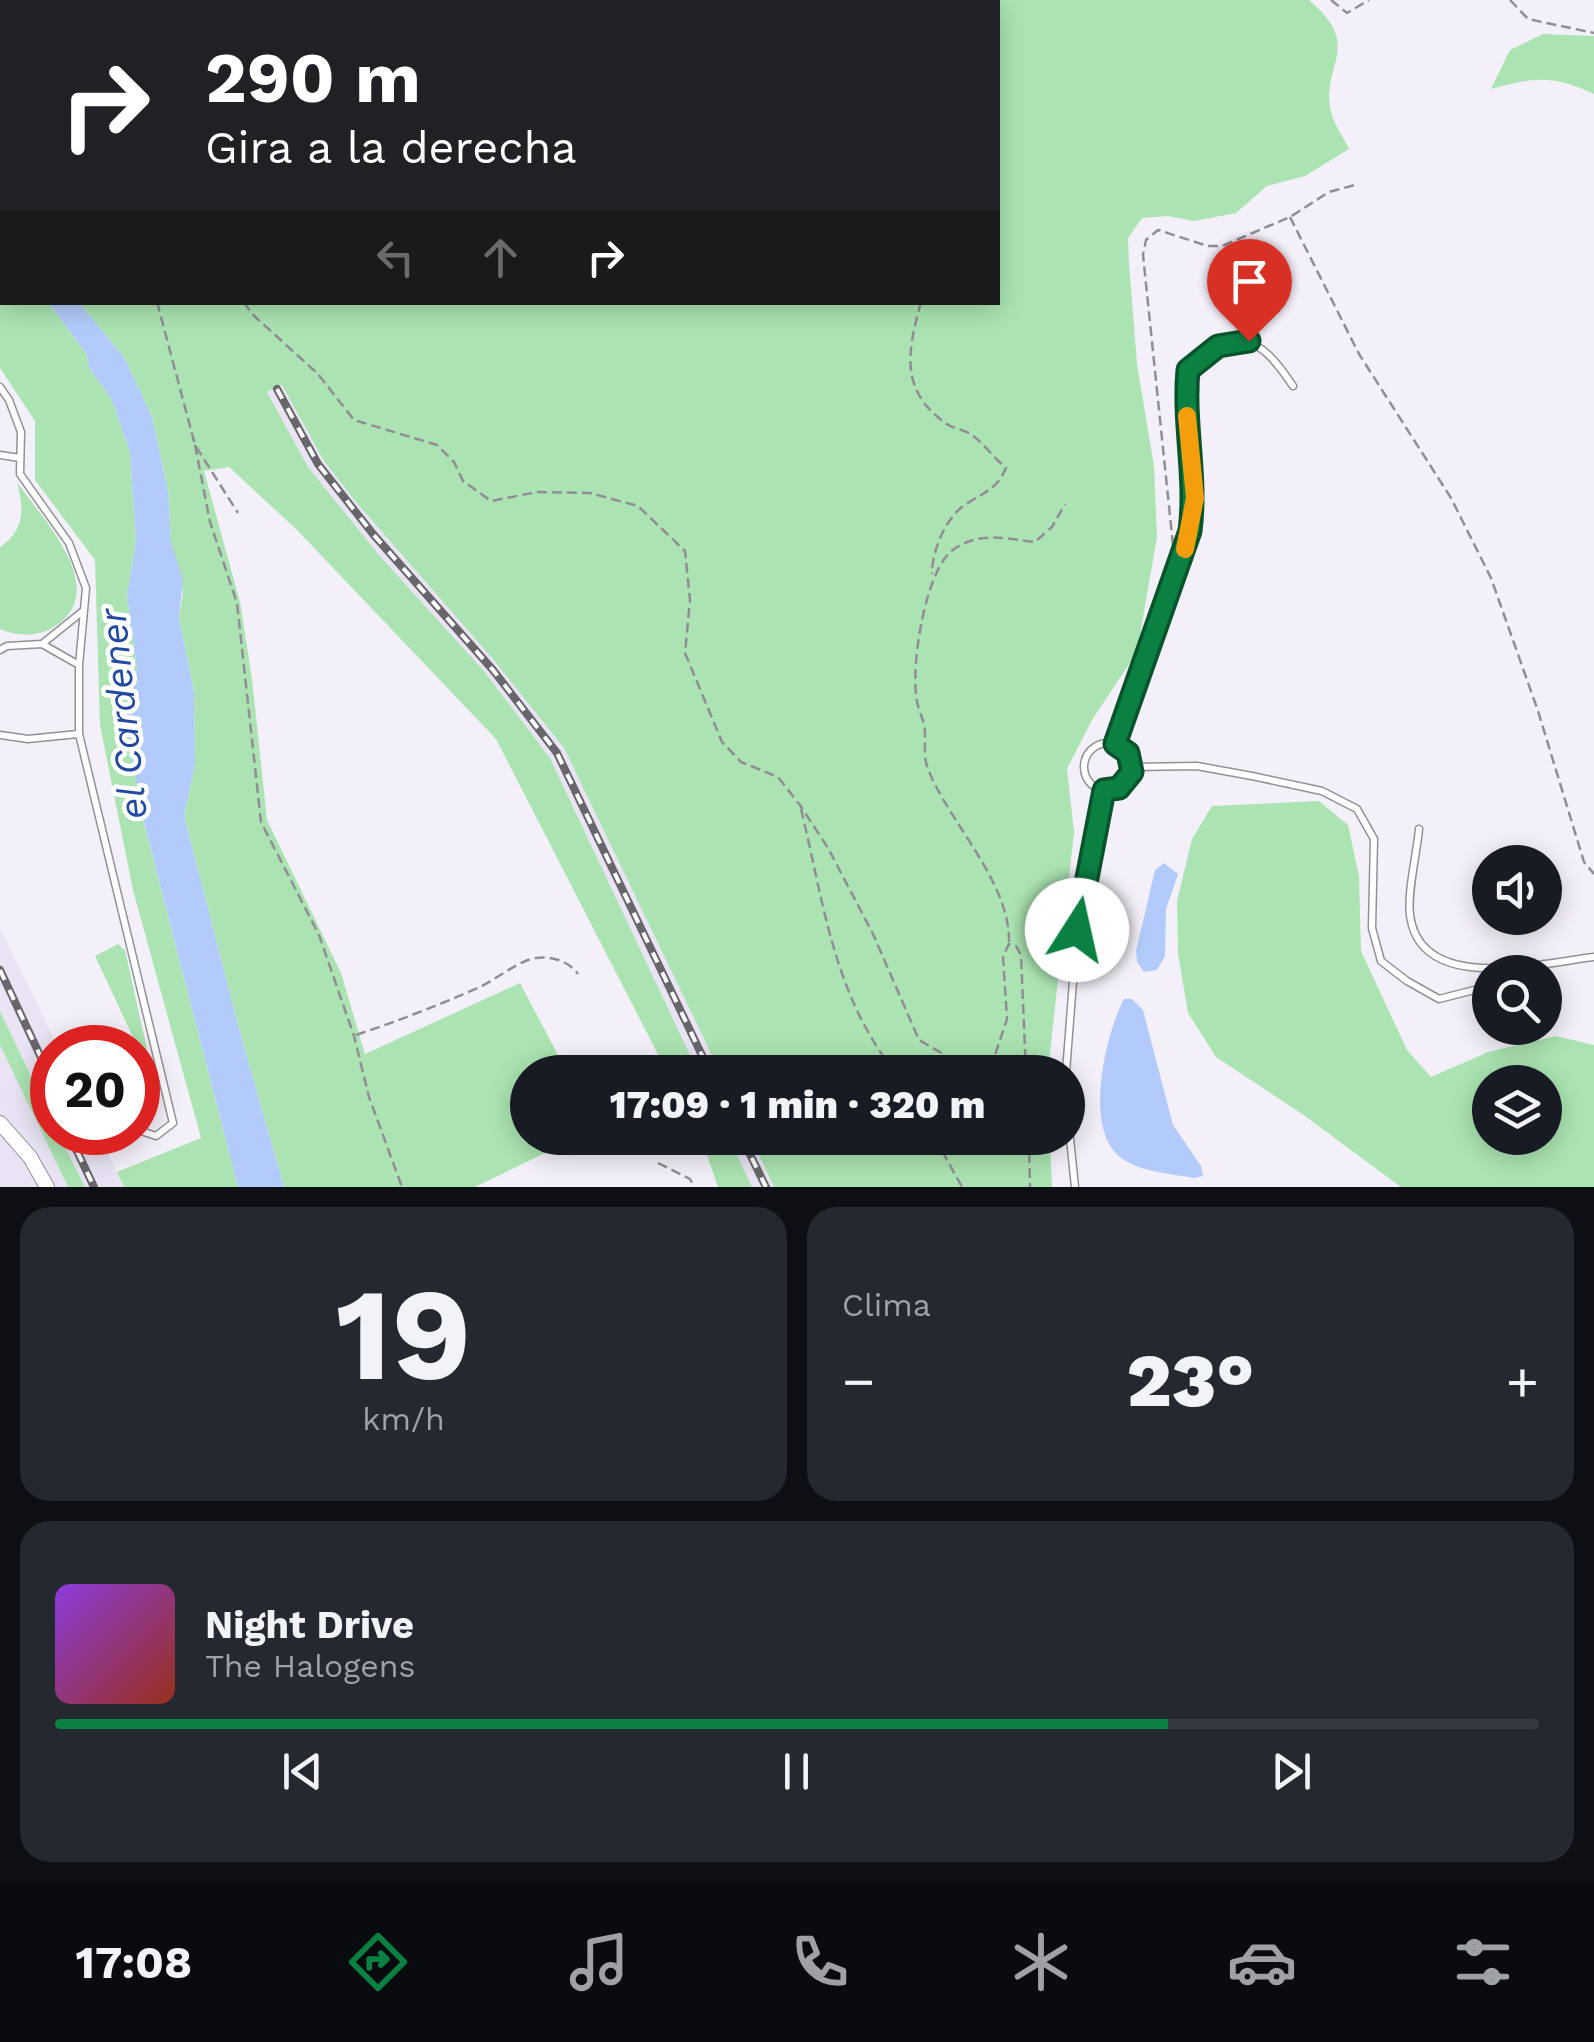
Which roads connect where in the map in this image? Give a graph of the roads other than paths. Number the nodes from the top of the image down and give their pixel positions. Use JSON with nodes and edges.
{"nodes":[{"id":1,"x":1292,"y":386,"type":"dead end"},
{"id":2,"x":0,"y":387,"type":"edge"},
{"id":3,"x":0,"y":455,"type":"edge"},
{"id":4,"x":20,"y":458,"type":"junction"},
{"id":5,"x":84,"y":610,"type":"junction"},
{"id":6,"x":42,"y":644,"type":"junction"},
{"id":7,"x":0,"y":650,"type":"edge"},
{"id":8,"x":79,"y":664,"type":"junction"},
{"id":9,"x":79,"y":734,"type":"junction"},
{"id":10,"x":0,"y":735,"type":"edge"},
{"id":11,"x":1115,"y":744,"type":"junction"},
{"id":12,"x":1132,"y":768,"type":"junction"},
{"id":13,"x":1104,"y":790,"type":"junction"},
{"id":14,"x":1419,"y":829,"type":"dead end"},
{"id":15,"x":1594,"y":956,"type":"edge"},
{"id":16,"x":1562,"y":961,"type":"edge"},
{"id":17,"x":1472,"y":968,"type":"edge"},
{"id":18,"x":1472,"y":991,"type":"edge"},
{"id":19,"x":149,"y":1025,"type":"edge"},
{"id":20,"x":1067,"y":1055,"type":"edge"},
{"id":21,"x":160,"y":1069,"type":"edge"},
{"id":22,"x":0,"y":1123,"type":"edge"},
{"id":23,"x":160,"y":1133,"type":"edge"},
{"id":24,"x":0,"y":1142,"type":"edge"},
{"id":25,"x":24,"y":1149,"type":"junction"},
{"id":26,"x":1072,"y":1155,"type":"edge"},
{"id":27,"x":47,"y":1187,"type":"edge"},
{"id":28,"x":1075,"y":1187,"type":"edge"}],
"edges":[{"from":1,"to":11,"type":"lane"},
{"from":2,"to":4,"type":"lane"},
{"from":3,"to":4,"type":"lane"},
{"from":4,"to":5,"type":"lane"},
{"from":5,"to":6,"type":"lane"},
{"from":5,"to":8,"type":"lane"},
{"from":6,"to":7,"type":"lane"},
{"from":6,"to":8,"type":"lane"},
{"from":8,"to":9,"type":"lane"},
{"from":9,"to":10,"type":"lane"},
{"from":9,"to":19,"type":"lane"},
{"from":11,"to":12,"type":"lane"},
{"from":11,"to":13,"type":"lane"},
{"from":12,"to":13,"type":"lane"},
{"from":12,"to":18,"type":"lane"},
{"from":13,"to":20,"type":"lane"},
{"from":14,"to":17,"type":"lane"},
{"from":15,"to":16,"type":"lane"},
{"from":21,"to":23,"type":"lane"},
{"from":22,"to":25,"type":"street"},
{"from":24,"to":25,"type":"street"},
{"from":25,"to":27,"type":"street"},
{"from":26,"to":28,"type":"lane"}]}
